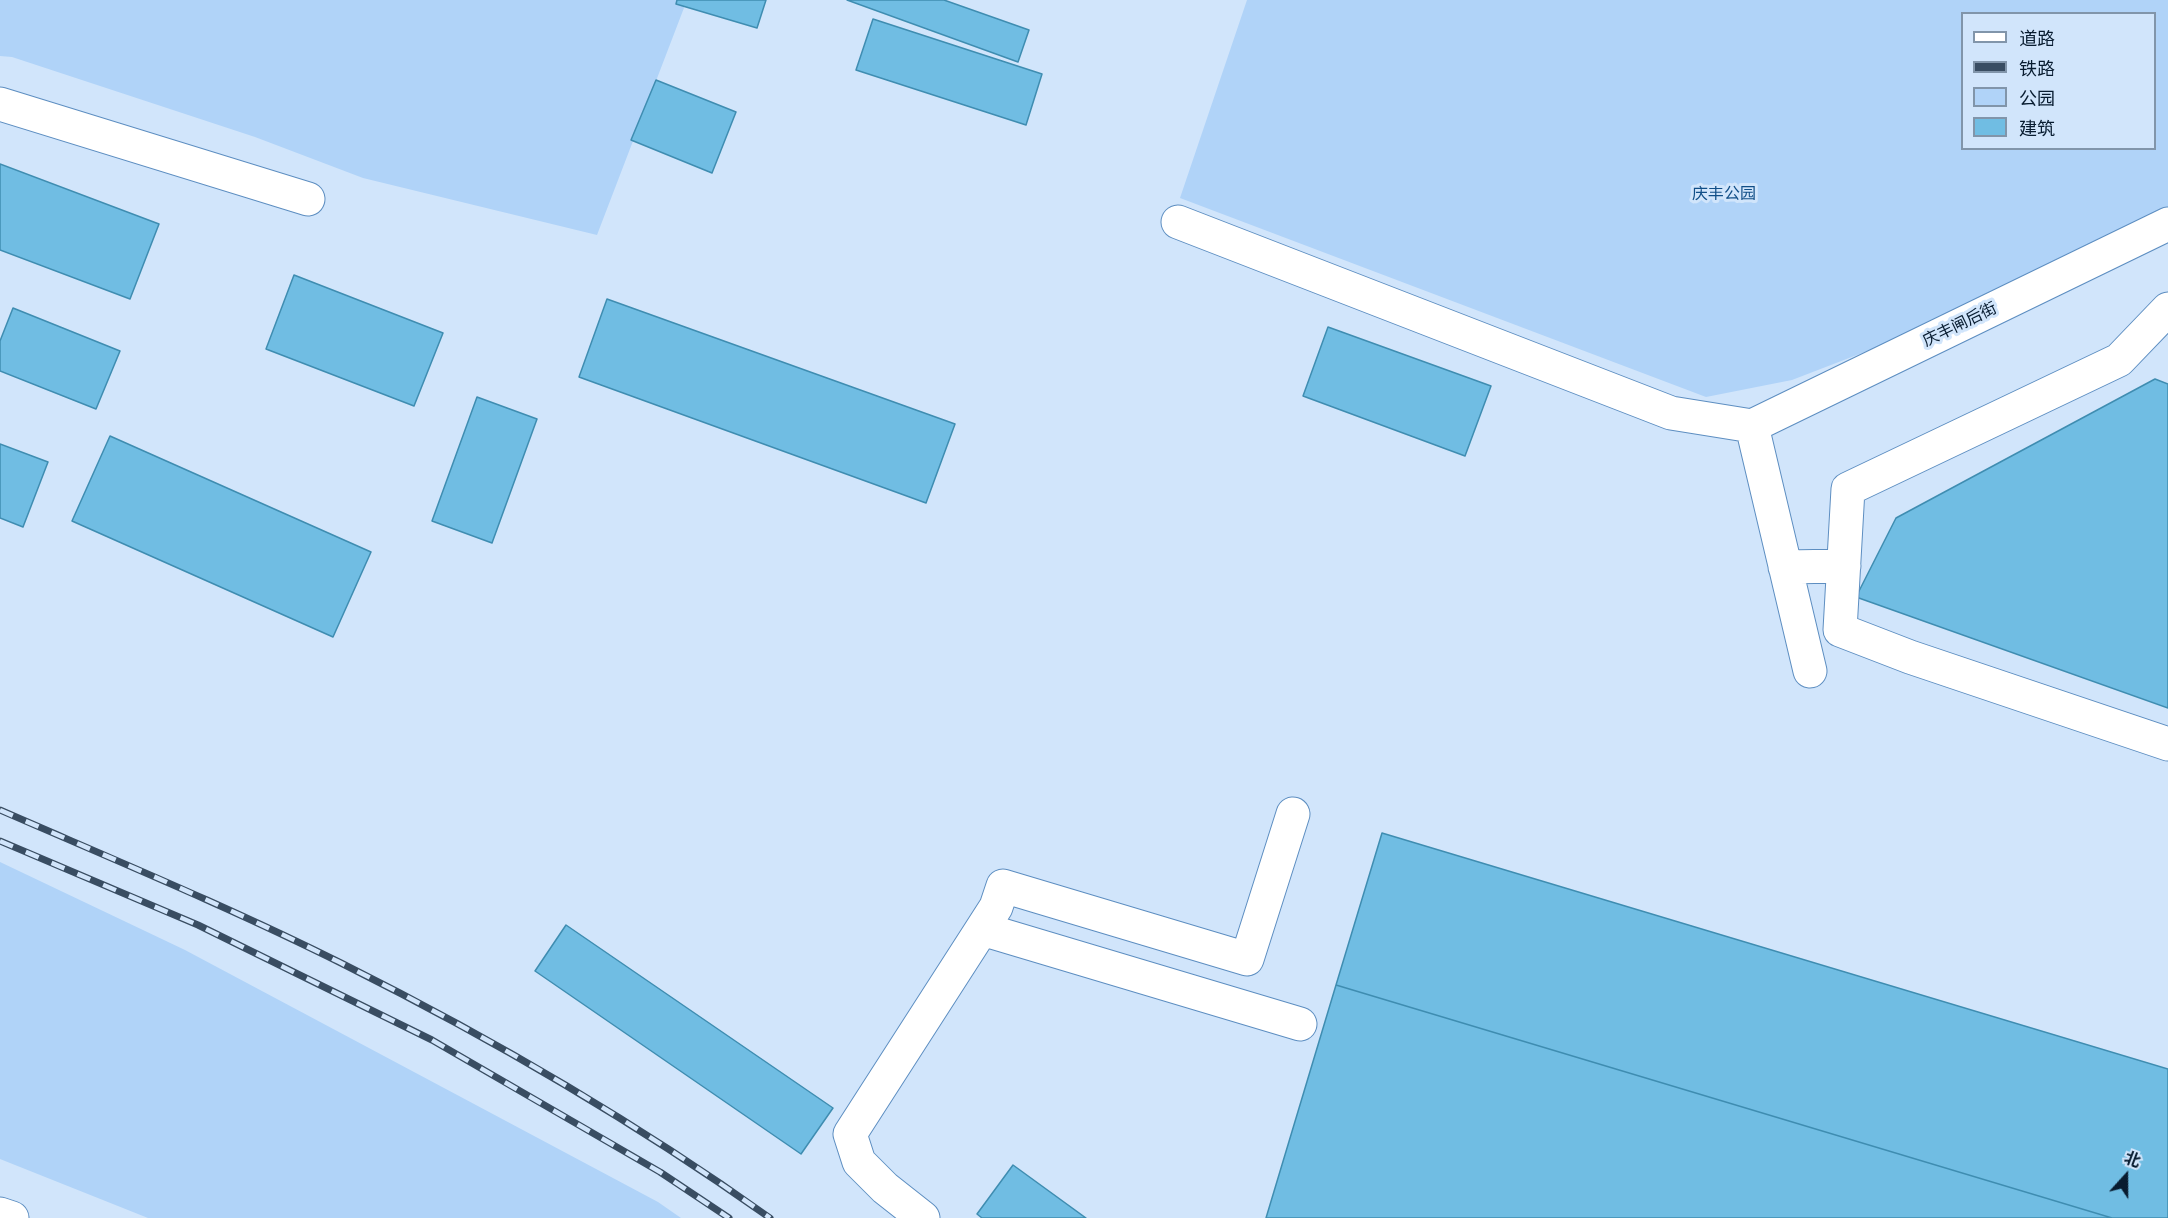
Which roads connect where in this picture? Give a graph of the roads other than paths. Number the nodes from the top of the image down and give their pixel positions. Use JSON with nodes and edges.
{"nodes":[{"id":1,"x":0,"y":104,"type":"edge"},
{"id":2,"x":308,"y":199,"type":"dead end"},
{"id":3,"x":1178,"y":222,"type":"dead end"},
{"id":4,"x":2168,"y":224,"type":"edge"},
{"id":5,"x":2168,"y":309,"type":"edge"},
{"id":6,"x":1752,"y":426,"type":"junction"},
{"id":7,"x":1785,"y":567,"type":"junction"},
{"id":8,"x":1844,"y":567,"type":"junction"},
{"id":9,"x":1810,"y":671,"type":"dead end"},
{"id":10,"x":2168,"y":744,"type":"edge"},
{"id":11,"x":1293,"y":814,"type":"dead end"},
{"id":12,"x":982,"y":929,"type":"junction"},
{"id":13,"x":1300,"y":1024,"type":"dead end"},
{"id":14,"x":0,"y":1214,"type":"edge"},
{"id":15,"x":12,"y":1218,"type":"edge"},
{"id":16,"x":923,"y":1218,"type":"edge"}],
"edges":[{"from":1,"to":2,"type":"street"},
{"from":3,"to":6,"type":"street"},
{"from":4,"to":6,"type":"street","name":"庆丰闸后街"},
{"from":5,"to":8,"type":"street"},
{"from":6,"to":7,"type":"street"},
{"from":7,"to":8,"type":"street"},
{"from":7,"to":9,"type":"street"},
{"from":8,"to":10,"type":"street"},
{"from":11,"to":12,"type":"street"},
{"from":12,"to":13,"type":"street"},
{"from":12,"to":16,"type":"street"},
{"from":14,"to":15,"type":"street"}]}
